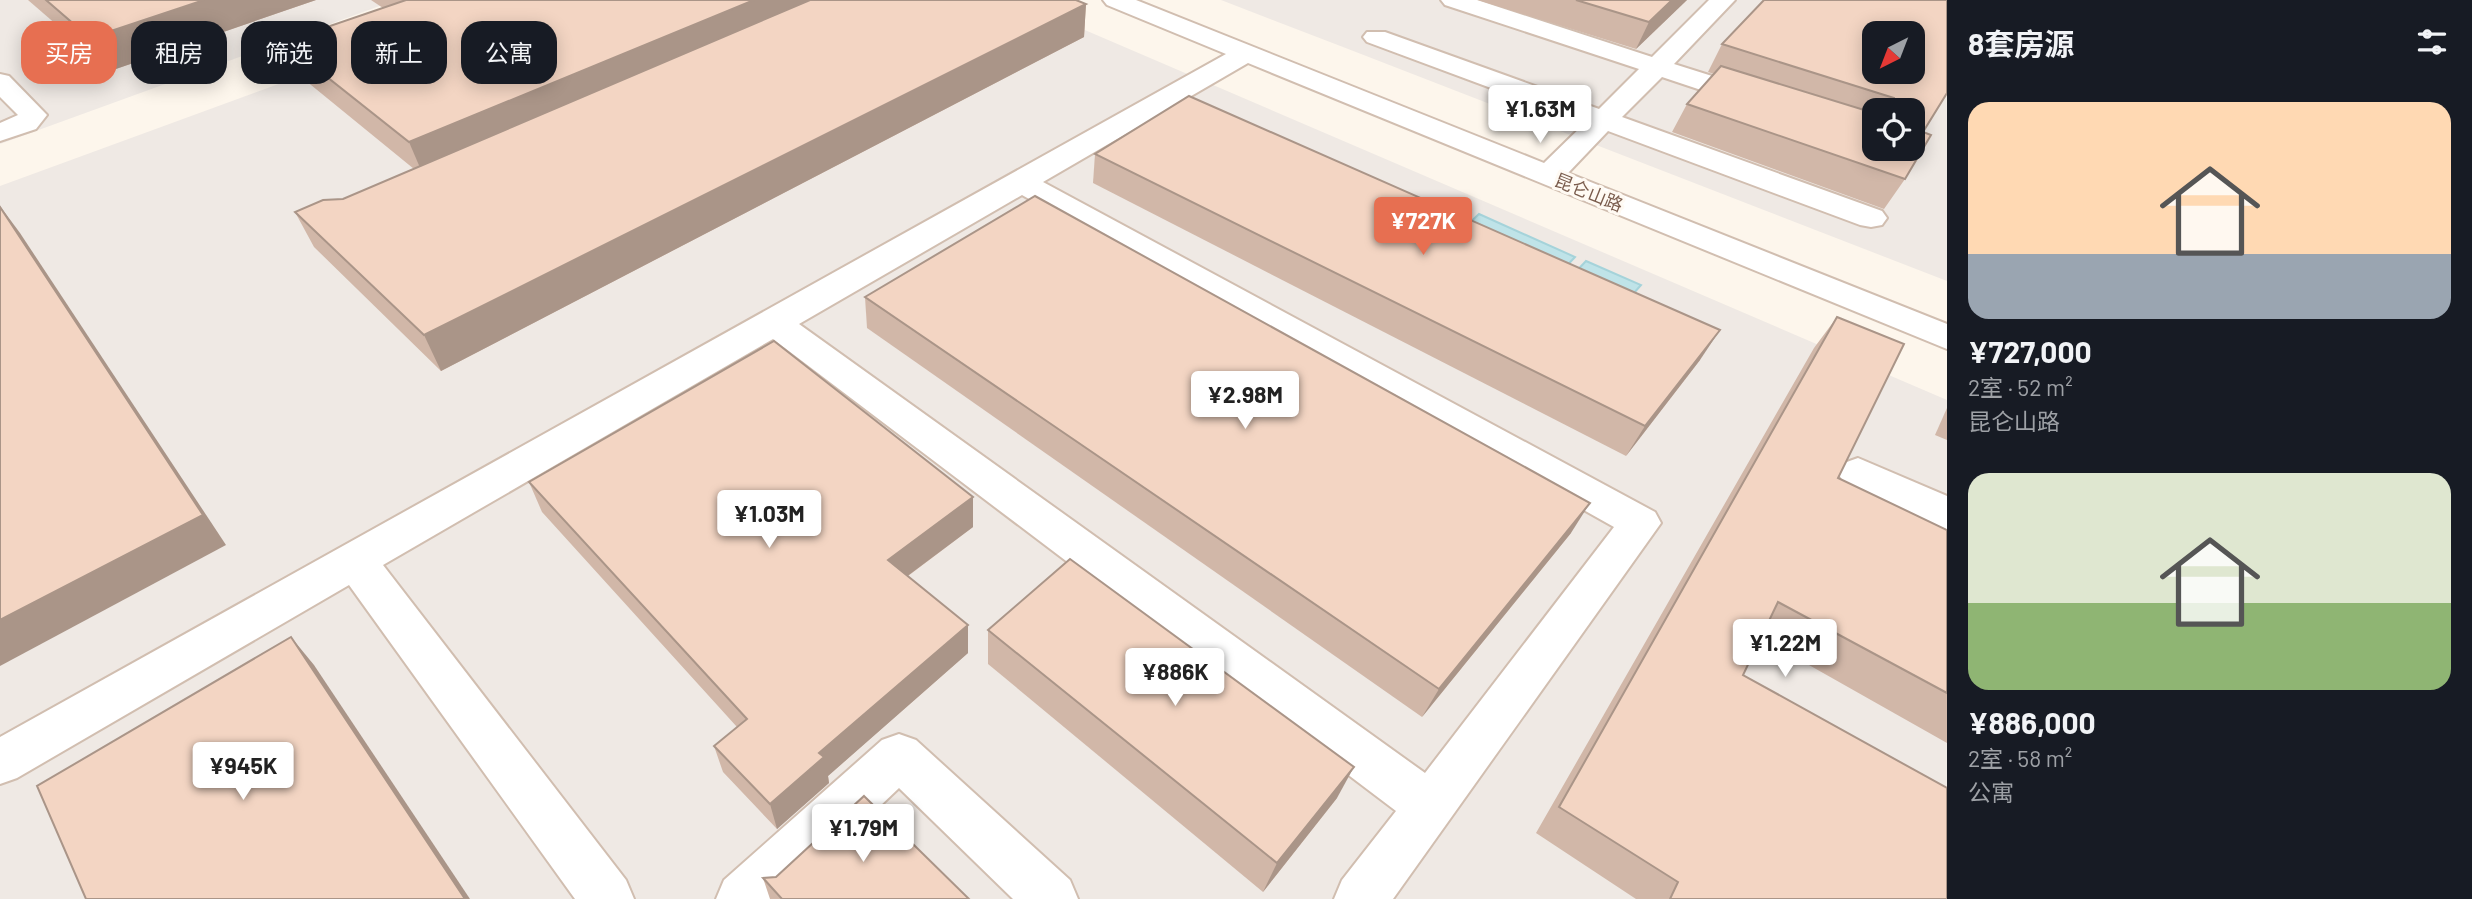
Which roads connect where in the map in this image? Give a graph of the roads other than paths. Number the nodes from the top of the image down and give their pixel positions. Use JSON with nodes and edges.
{"nodes":[{"id":1,"x":1115,"y":0,"type":"edge"},
{"id":2,"x":1453,"y":0,"type":"edge"},
{"id":3,"x":1723,"y":0,"type":"edge"},
{"id":4,"x":1376,"y":37,"type":"dead end"},
{"id":5,"x":1247,"y":53,"type":"junction"},
{"id":6,"x":1657,"y":66,"type":"junction"},
{"id":7,"x":0,"y":82,"type":"edge"},
{"id":8,"x":1785,"y":108,"type":"edge"},
{"id":9,"x":1602,"y":122,"type":"junction"},
{"id":10,"x":0,"y":134,"type":"edge"},
{"id":11,"x":1548,"y":176,"type":"junction"},
{"id":12,"x":1021,"y":182,"type":"junction"},
{"id":13,"x":1871,"y":218,"type":"dead end"},
{"id":14,"x":774,"y":322,"type":"junction"},
{"id":15,"x":1947,"y":337,"type":"edge"},
{"id":16,"x":1858,"y":473,"type":"edge"},
{"id":17,"x":1947,"y":514,"type":"edge"},
{"id":18,"x":355,"y":560,"type":"junction"},
{"id":19,"x":0,"y":762,"type":"edge"},
{"id":20,"x":1430,"y":806,"type":"junction"},
{"id":21,"x":607,"y":899,"type":"edge"},
{"id":22,"x":743,"y":899,"type":"edge"},
{"id":23,"x":1051,"y":899,"type":"edge"},
{"id":24,"x":1361,"y":899,"type":"edge"}],
"edges":[{"from":1,"to":5,"type":"street","name":"昆仑山路"},
{"from":2,"to":6,"type":"street"},
{"from":3,"to":6,"type":"street"},
{"from":4,"to":9,"type":"street"},
{"from":5,"to":11,"type":"street","name":"昆仑山路"},
{"from":5,"to":12,"type":"street"},
{"from":6,"to":8,"type":"street"},
{"from":6,"to":9,"type":"street"},
{"from":7,"to":10,"type":"street"},
{"from":9,"to":11,"type":"street"},
{"from":9,"to":13,"type":"street"},
{"from":11,"to":15,"type":"street","name":"昆仑山路"},
{"from":12,"to":14,"type":"street"},
{"from":12,"to":20,"type":"street"},
{"from":14,"to":18,"type":"street"},
{"from":14,"to":20,"type":"street"},
{"from":16,"to":17,"type":"street"},
{"from":18,"to":19,"type":"street"},
{"from":18,"to":21,"type":"street"},
{"from":20,"to":24,"type":"street"},
{"from":22,"to":23,"type":"street"}]}
